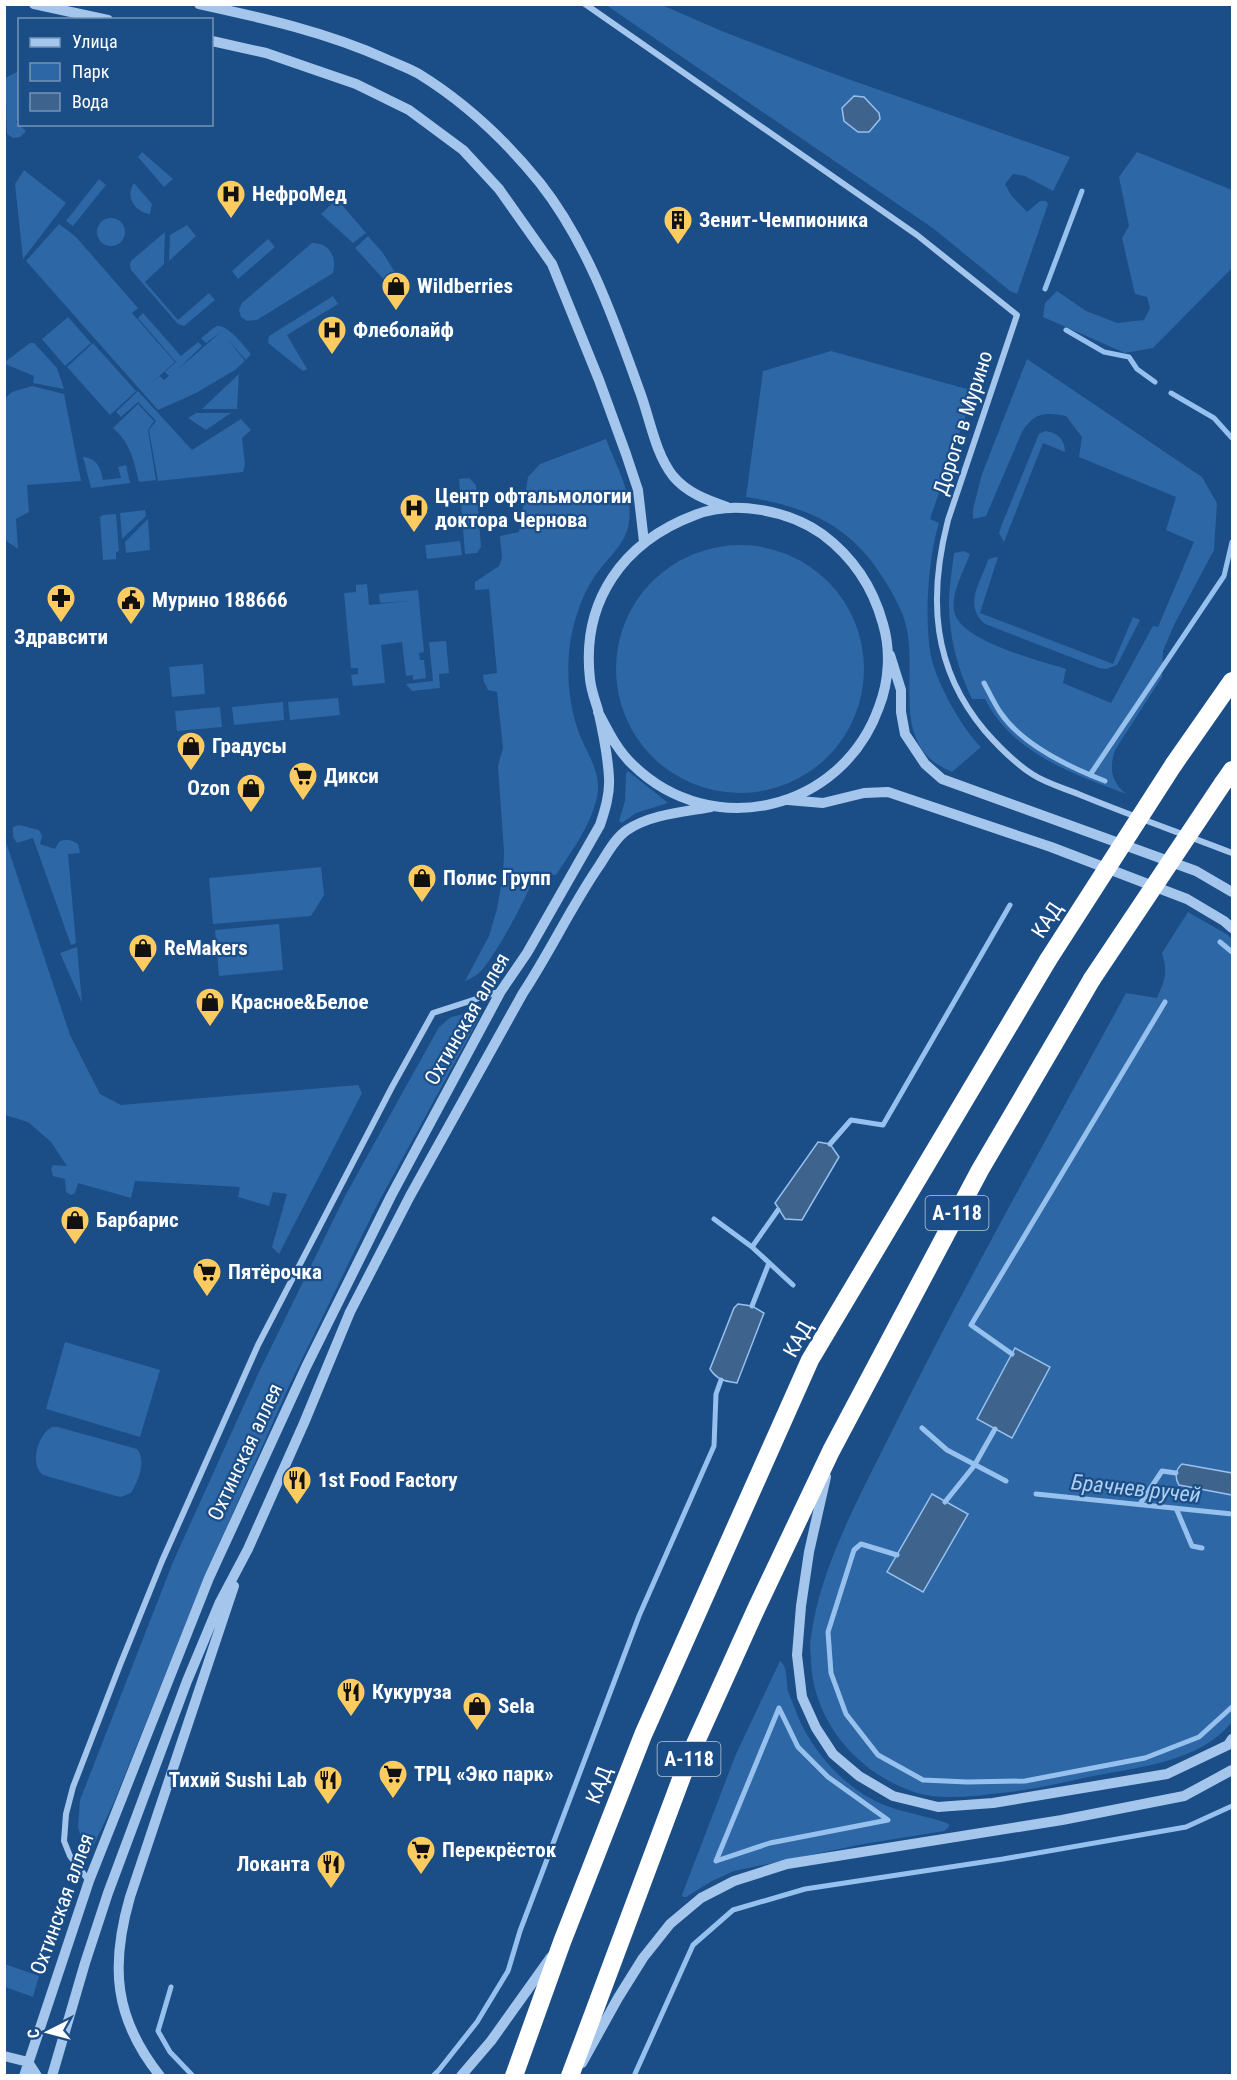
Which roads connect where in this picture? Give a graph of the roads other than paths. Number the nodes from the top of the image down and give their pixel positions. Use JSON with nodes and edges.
{"nodes":[{"id":1,"x":34,"y":4,"type":"edge"},
{"id":2,"x":199,"y":4,"type":"edge"},
{"id":3,"x":585,"y":4,"type":"edge"},
{"id":4,"x":99,"y":18,"type":"edge"},
{"id":5,"x":213,"y":41,"type":"edge"},
{"id":6,"x":730,"y":508,"type":"junction"},
{"id":7,"x":644,"y":542,"type":"junction"},
{"id":8,"x":888,"y":649,"type":"junction"},
{"id":9,"x":1233,"y":681,"type":"edge"},
{"id":10,"x":598,"y":712,"type":"junction"},
{"id":11,"x":1228,"y":777,"type":"edge"},
{"id":12,"x":787,"y":800,"type":"junction"},
{"id":13,"x":715,"y":807,"type":"junction"},
{"id":14,"x":1233,"y":853,"type":"edge"},
{"id":15,"x":1233,"y":892,"type":"edge"},
{"id":16,"x":1233,"y":928,"type":"edge"},
{"id":17,"x":501,"y":991,"type":"junction"},
{"id":18,"x":831,"y":1451,"type":"junction"},
{"id":19,"x":248,"y":1549,"type":"junction"},
{"id":20,"x":1233,"y":1739,"type":"edge"},
{"id":21,"x":1233,"y":1770,"type":"edge"},
{"id":22,"x":89,"y":1881,"type":"junction"},
{"id":23,"x":562,"y":1942,"type":"junction"},
{"id":24,"x":4,"y":2056,"type":"edge"},
{"id":25,"x":28,"y":2062,"type":"junction"},
{"id":26,"x":24,"y":2076,"type":"edge"},
{"id":27,"x":37,"y":2076,"type":"edge"},
{"id":28,"x":52,"y":2076,"type":"edge"},
{"id":29,"x":160,"y":2076,"type":"edge"},
{"id":30,"x":462,"y":2076,"type":"edge"},
{"id":31,"x":514,"y":2076,"type":"edge"},
{"id":32,"x":570,"y":2076,"type":"edge"},
{"id":33,"x":575,"y":2076,"type":"edge"}],
"edges":[{"from":1,"to":4,"type":"street"},
{"from":2,"to":6,"type":"street"},
{"from":3,"to":14,"type":"street","name":"Дорога в Мурино"},
{"from":5,"to":7,"type":"street"},
{"from":6,"to":7,"type":"street"},
{"from":6,"to":8,"type":"street"},
{"from":7,"to":10,"type":"street"},
{"from":8,"to":12,"type":"street"},
{"from":8,"to":15,"type":"street"},
{"from":9,"to":23,"type":"highway","name":"КАД","number":"А-118","bridge":true},
{"from":10,"to":13,"type":"street"},
{"from":10,"to":17,"type":"street","name":"Охтинская аллея"},
{"from":11,"to":18,"type":"highway","number":"А-118","bridge":true},
{"from":12,"to":13,"type":"street"},
{"from":12,"to":16,"type":"street"},
{"from":13,"to":19,"type":"street","name":"Охтинская аллея"},
{"from":17,"to":22,"type":"street","name":"Охтинская аллея"},
{"from":17,"to":22,"type":"street"},
{"from":18,"to":20,"type":"street"},
{"from":18,"to":32,"type":"highway","number":"А-118"},
{"from":19,"to":28,"type":"street","name":"Охтинская аллея"},
{"from":19,"to":29,"type":"street"},
{"from":21,"to":33,"type":"street"},
{"from":22,"to":25,"type":"street","name":"Охтинская аллея"},
{"from":23,"to":30,"type":"street"},
{"from":23,"to":31,"type":"highway","name":"КАД","number":"А-118"},
{"from":24,"to":25,"type":"street"},
{"from":25,"to":26,"type":"street","name":"Охтинская аллея"},
{"from":25,"to":27,"type":"street"}]}
